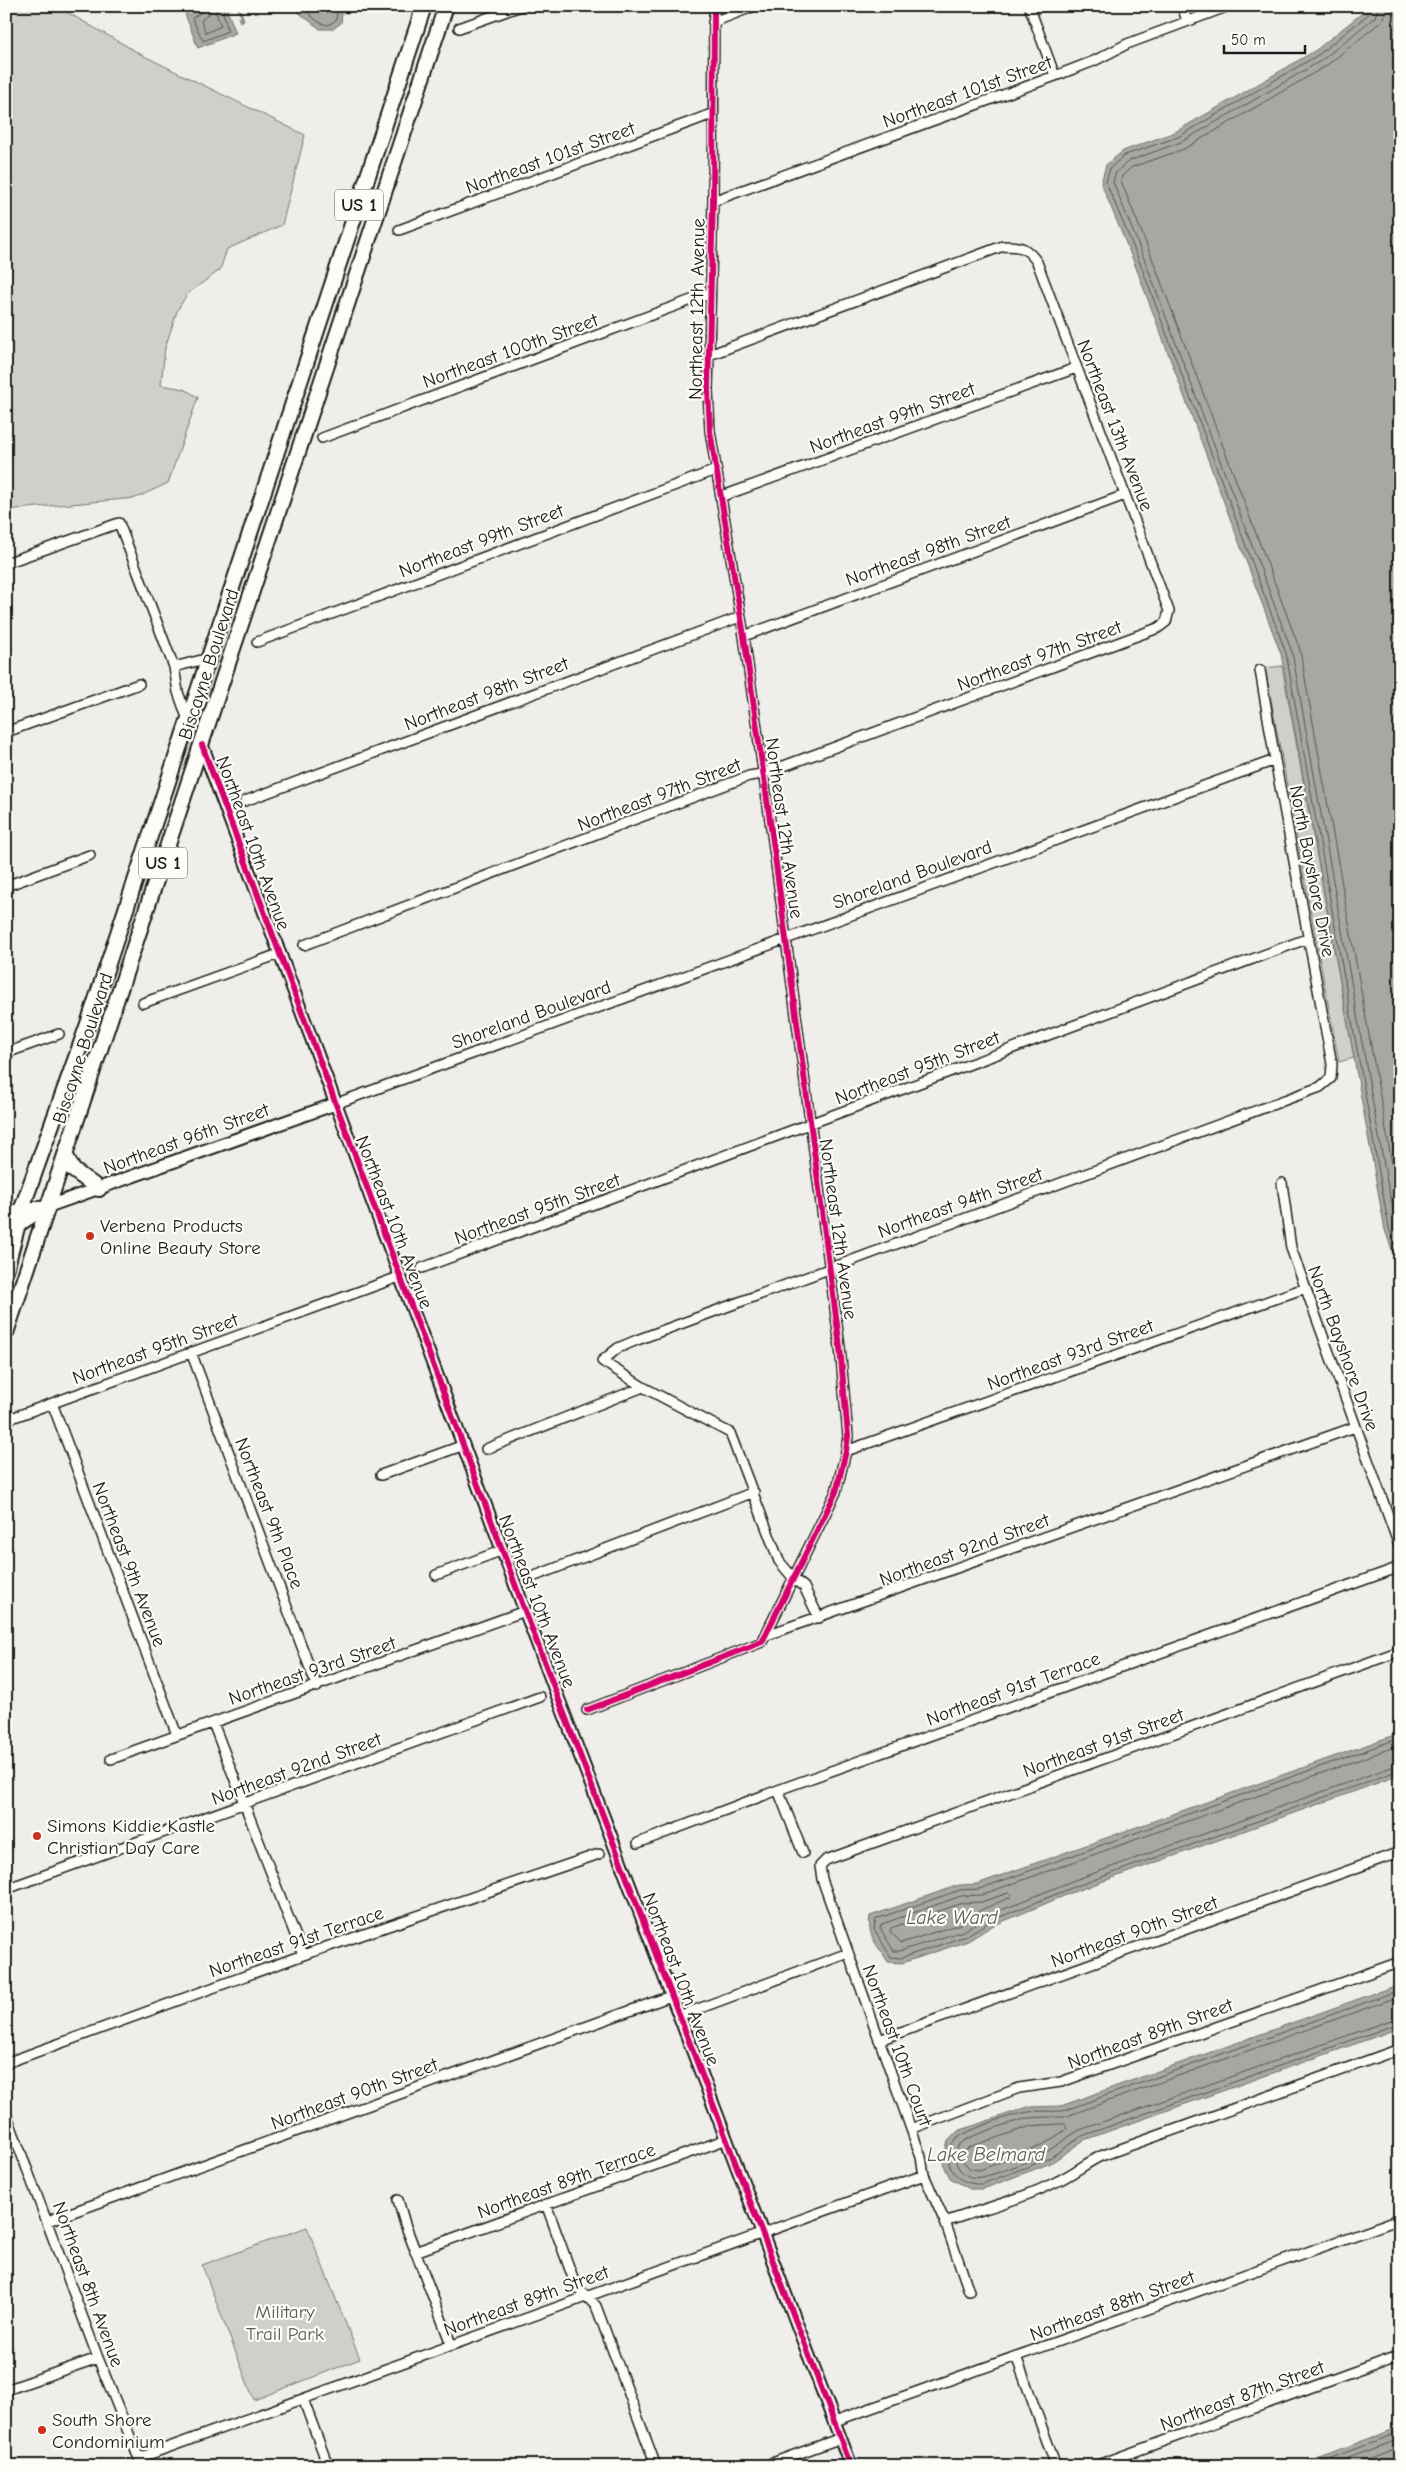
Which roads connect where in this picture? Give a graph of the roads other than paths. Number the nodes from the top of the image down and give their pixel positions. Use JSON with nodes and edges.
{"nodes":[{"id":1,"x":424,"y":6,"type":"edge"},
{"id":2,"x":446,"y":6,"type":"edge"},
{"id":3,"x":521,"y":6,"type":"edge"},
{"id":4,"x":714,"y":6,"type":"edge"},
{"id":5,"x":754,"y":6,"type":"edge"},
{"id":6,"x":1029,"y":6,"type":"edge"},
{"id":7,"x":1182,"y":6,"type":"edge"},
{"id":8,"x":1229,"y":6,"type":"edge"},
{"id":9,"x":1187,"y":21,"type":"junction"},
{"id":10,"x":714,"y":22,"type":"junction"},
{"id":11,"x":459,"y":28,"type":"dead end"},
{"id":12,"x":1055,"y":76,"type":"junction"},
{"id":13,"x":712,"y":114,"type":"junction"},
{"id":14,"x":380,"y":141,"type":"junction"},
{"id":15,"x":393,"y":166,"type":"junction"},
{"id":16,"x":713,"y":201,"type":"junction"},
{"id":17,"x":399,"y":230,"type":"dead end"},
{"id":18,"x":710,"y":293,"type":"junction"},
{"id":19,"x":709,"y":355,"type":"junction"},
{"id":20,"x":1076,"y":368,"type":"junction"},
{"id":21,"x":293,"y":404,"type":"junction"},
{"id":22,"x":313,"y":410,"type":"junction"},
{"id":23,"x":322,"y":438,"type":"dead end"},
{"id":24,"x":716,"y":470,"type":"junction"},
{"id":25,"x":1125,"y":495,"type":"junction"},
{"id":26,"x":720,"y":497,"type":"junction"},
{"id":27,"x":6,"y":563,"type":"edge"},
{"id":28,"x":740,"y":616,"type":"junction"},
{"id":29,"x":1166,"y":622,"type":"joint"},
{"id":30,"x":744,"y":636,"type":"junction"},
{"id":31,"x":257,"y":642,"type":"dead end"},
{"id":32,"x":209,"y":658,"type":"junction"},
{"id":33,"x":174,"y":667,"type":"junction"},
{"id":34,"x":1260,"y":670,"type":"dead end"},
{"id":35,"x":139,"y":684,"type":"dead end"},
{"id":36,"x":188,"y":720,"type":"junction"},
{"id":37,"x":6,"y":732,"type":"edge"},
{"id":38,"x":202,"y":745,"type":"junction"},
{"id":39,"x":1275,"y":760,"type":"junction"},
{"id":40,"x":762,"y":774,"type":"junction"},
{"id":41,"x":244,"y":801,"type":"dead end"},
{"id":42,"x":90,"y":855,"type":"dead end"},
{"id":43,"x":6,"y":886,"type":"edge"},
{"id":44,"x":784,"y":938,"type":"junction"},
{"id":45,"x":1309,"y":938,"type":"junction"},
{"id":46,"x":304,"y":945,"type":"dead end"},
{"id":47,"x":279,"y":954,"type":"junction"},
{"id":48,"x":143,"y":1003,"type":"dead end"},
{"id":49,"x":59,"y":1034,"type":"dead end"},
{"id":50,"x":6,"y":1053,"type":"edge"},
{"id":51,"x":1331,"y":1078,"type":"joint"},
{"id":52,"x":334,"y":1104,"type":"junction"},
{"id":53,"x":809,"y":1125,"type":"junction"},
{"id":54,"x":66,"y":1156,"type":"junction"},
{"id":55,"x":1282,"y":1183,"type":"dead end"},
{"id":56,"x":99,"y":1189,"type":"junction"},
{"id":57,"x":49,"y":1206,"type":"junction"},
{"id":58,"x":22,"y":1208,"type":"junction"},
{"id":59,"x":6,"y":1214,"type":"edge"},
{"id":60,"x":12,"y":1229,"type":"edge"},
{"id":61,"x":422,"y":1268,"type":"dead end"},
{"id":62,"x":830,"y":1268,"type":"junction"},
{"id":63,"x":6,"y":1269,"type":"edge"},
{"id":64,"x":400,"y":1277,"type":"junction"},
{"id":65,"x":1305,"y":1288,"type":"junction"},
{"id":66,"x":6,"y":1332,"type":"edge"},
{"id":67,"x":191,"y":1352,"type":"junction"},
{"id":68,"x":643,"y":1387,"type":"junction"},
{"id":69,"x":52,"y":1404,"type":"junction"},
{"id":70,"x":6,"y":1420,"type":"edge"},
{"id":71,"x":1355,"y":1427,"type":"junction"},
{"id":72,"x":464,"y":1445,"type":"junction"},
{"id":73,"x":486,"y":1449,"type":"dead end"},
{"id":74,"x":846,"y":1451,"type":"junction"},
{"id":75,"x":381,"y":1475,"type":"dead end"},
{"id":76,"x":754,"y":1492,"type":"junction"},
{"id":77,"x":1400,"y":1548,"type":"edge"},
{"id":78,"x":503,"y":1550,"type":"junction"},
{"id":79,"x":1400,"y":1567,"type":"edge"},
{"id":80,"x":436,"y":1575,"type":"dead end"},
{"id":81,"x":535,"y":1576,"type":"dead end"},
{"id":82,"x":794,"y":1579,"type":"junction"},
{"id":83,"x":525,"y":1611,"type":"junction"},
{"id":84,"x":818,"y":1618,"type":"junction"},
{"id":85,"x":767,"y":1635,"type":"junction"},
{"id":86,"x":1400,"y":1651,"type":"edge"},
{"id":87,"x":317,"y":1687,"type":"junction"},
{"id":88,"x":540,"y":1697,"type":"dead end"},
{"id":89,"x":587,"y":1710,"type":"dead end"},
{"id":90,"x":213,"y":1723,"type":"junction"},
{"id":91,"x":177,"y":1735,"type":"junction"},
{"id":92,"x":110,"y":1759,"type":"dead end"},
{"id":93,"x":778,"y":1790,"type":"junction"},
{"id":94,"x":244,"y":1804,"type":"junction"},
{"id":95,"x":638,"y":1843,"type":"dead end"},
{"id":96,"x":1400,"y":1852,"type":"edge"},
{"id":97,"x":803,"y":1853,"type":"dead end"},
{"id":98,"x":599,"y":1854,"type":"dead end"},
{"id":99,"x":820,"y":1866,"type":"joint"},
{"id":100,"x":6,"y":1889,"type":"edge"},
{"id":101,"x":848,"y":1953,"type":"junction"},
{"id":102,"x":303,"y":1955,"type":"junction"},
{"id":103,"x":1400,"y":1962,"type":"edge"},
{"id":104,"x":671,"y":1996,"type":"junction"},
{"id":105,"x":679,"y":2016,"type":"junction"},
{"id":106,"x":879,"y":2040,"type":"junction"},
{"id":107,"x":1400,"y":2049,"type":"edge"},
{"id":108,"x":6,"y":2063,"type":"edge"},
{"id":109,"x":6,"y":2113,"type":"edge"},
{"id":110,"x":911,"y":2129,"type":"junction"},
{"id":111,"x":727,"y":2138,"type":"junction"},
{"id":112,"x":17,"y":2141,"type":"junction"},
{"id":113,"x":6,"y":2145,"type":"edge"},
{"id":114,"x":924,"y":2175,"type":"junction"},
{"id":115,"x":398,"y":2200,"type":"dead end"},
{"id":116,"x":546,"y":2204,"type":"junction"},
{"id":117,"x":1400,"y":2219,"type":"edge"},
{"id":118,"x":48,"y":2221,"type":"junction"},
{"id":119,"x":945,"y":2222,"type":"junction"},
{"id":120,"x":762,"y":2233,"type":"junction"},
{"id":121,"x":415,"y":2252,"type":"junction"},
{"id":122,"x":969,"y":2291,"type":"dead end"},
{"id":123,"x":584,"y":2297,"type":"junction"},
{"id":124,"x":451,"y":2344,"type":"junction"},
{"id":125,"x":1400,"y":2355,"type":"edge"},
{"id":126,"x":1016,"y":2356,"type":"junction"},
{"id":127,"x":98,"y":2358,"type":"junction"},
{"id":128,"x":6,"y":2390,"type":"edge"},
{"id":129,"x":303,"y":2399,"type":"junction"},
{"id":130,"x":835,"y":2422,"type":"junction"},
{"id":131,"x":841,"y":2438,"type":"junction"},
{"id":132,"x":140,"y":2462,"type":"edge"},
{"id":133,"x":328,"y":2466,"type":"edge"},
{"id":134,"x":656,"y":2466,"type":"edge"},
{"id":135,"x":764,"y":2466,"type":"edge"},
{"id":136,"x":851,"y":2466,"type":"edge"},
{"id":137,"x":1056,"y":2466,"type":"edge"},
{"id":138,"x":1095,"y":2466,"type":"edge"}],
"edges":[{"from":1,"to":14,"type":"main road","name":"Biscayne Boulevard","number":"US 1"},
{"from":2,"to":15,"type":"main road","name":"Biscayne Boulevard","number":"US 1"},
{"from":3,"to":11,"type":"street"},
{"from":4,"to":10,"type":"street","name":"Northeast 12th Avenue"},
{"from":5,"to":10,"type":"street"},
{"from":6,"to":12,"type":"street"},
{"from":7,"to":9,"type":"street"},
{"from":8,"to":9,"type":"street","name":"Northeast 101st Street"},
{"from":9,"to":12,"type":"street","name":"Northeast 101st Street"},
{"from":10,"to":13,"type":"street","name":"Northeast 12th Avenue"},
{"from":12,"to":16,"type":"street","name":"Northeast 101st Street"},
{"from":13,"to":16,"type":"street","name":"Northeast 12th Avenue"},
{"from":13,"to":17,"type":"street","name":"Northeast 101st Street"},
{"from":14,"to":15,"type":"main road"},
{"from":14,"to":21,"type":"main road","name":"Biscayne Boulevard","number":"US 1"},
{"from":15,"to":22,"type":"main road","name":"Biscayne Boulevard","number":"US 1"},
{"from":16,"to":18,"type":"street","name":"Northeast 12th Avenue"},
{"from":18,"to":19,"type":"street","name":"Northeast 12th Avenue"},
{"from":18,"to":23,"type":"street","name":"Northeast 100th Street"},
{"from":19,"to":20,"type":"street","name":"Northeast 13th Avenue"},
{"from":19,"to":24,"type":"street","name":"Northeast 12th Avenue"},
{"from":20,"to":25,"type":"street","name":"Northeast 13th Avenue"},
{"from":20,"to":26,"type":"street","name":"Northeast 99th Street"},
{"from":21,"to":22,"type":"main road"},
{"from":21,"to":32,"type":"main road","name":"Biscayne Boulevard","number":"US 1"},
{"from":22,"to":38,"type":"main road","name":"Biscayne Boulevard","number":"US 1"},
{"from":24,"to":26,"type":"street","name":"Northeast 12th Avenue"},
{"from":24,"to":31,"type":"street","name":"Northeast 99th Street"},
{"from":25,"to":29,"type":"street","name":"Northeast 13th Avenue"},
{"from":25,"to":30,"type":"street","name":"Northeast 98th Street"},
{"from":26,"to":28,"type":"street","name":"Northeast 12th Avenue"},
{"from":27,"to":33,"type":"street"},
{"from":28,"to":30,"type":"street","name":"Northeast 12th Avenue"},
{"from":28,"to":41,"type":"street","name":"Northeast 98th Street"},
{"from":29,"to":40,"type":"street","name":"Northeast 97th Street"},
{"from":30,"to":40,"type":"street","name":"Northeast 12th Avenue"},
{"from":32,"to":33,"type":"street"},
{"from":32,"to":36,"type":"main road","name":"Biscayne Boulevard","number":"US 1"},
{"from":33,"to":36,"type":"street"},
{"from":34,"to":39,"type":"street","name":"North Bayshore Drive"},
{"from":35,"to":37,"type":"street"},
{"from":36,"to":58,"type":"main road","name":"Biscayne Boulevard","number":"US 1"},
{"from":38,"to":47,"type":"street","name":"Northeast 10th Avenue"},
{"from":38,"to":54,"type":"main road","name":"Biscayne Boulevard","number":"US 1"},
{"from":39,"to":44,"type":"street","name":"Shoreland Boulevard"},
{"from":39,"to":45,"type":"street","name":"North Bayshore Drive"},
{"from":40,"to":44,"type":"street","name":"Northeast 12th Avenue"},
{"from":40,"to":46,"type":"street","name":"Northeast 97th Street"},
{"from":42,"to":43,"type":"street"},
{"from":44,"to":52,"type":"street","name":"Shoreland Boulevard"},
{"from":44,"to":53,"type":"street","name":"Northeast 12th Avenue"},
{"from":45,"to":51,"type":"street","name":"North Bayshore Drive"},
{"from":45,"to":53,"type":"street","name":"Northeast 95th Street"},
{"from":47,"to":48,"type":"street"},
{"from":47,"to":52,"type":"street","name":"Northeast 10th Avenue"},
{"from":49,"to":50,"type":"street"},
{"from":51,"to":62,"type":"street","name":"Northeast 94th Street"},
{"from":52,"to":56,"type":"street","name":"Northeast 96th Street"},
{"from":52,"to":64,"type":"street","name":"Northeast 10th Avenue"},
{"from":53,"to":61,"type":"street","name":"Northeast 95th Street"},
{"from":53,"to":62,"type":"street","name":"Northeast 12th Avenue"},
{"from":54,"to":56,"type":"main road"},
{"from":54,"to":57,"type":"main road","name":"Biscayne Boulevard","number":"US 1"},
{"from":55,"to":65,"type":"street","name":"North Bayshore Drive"},
{"from":56,"to":57,"type":"street","name":"Northeast 96th Street"},
{"from":57,"to":58,"type":"street","name":"Northeast 96th Street"},
{"from":57,"to":60,"type":"street","name":"Northeast 96th Street"},
{"from":57,"to":66,"type":"main road","name":"Biscayne Boulevard","number":"US 1"},
{"from":58,"to":59,"type":"street","name":"Northeast 96th Street"},
{"from":58,"to":60,"type":"main road","name":"Biscayne Boulevard","number":"US 1"},
{"from":60,"to":63,"type":"main road","name":"Biscayne Boulevard","number":"US 1"},
{"from":62,"to":68,"type":"street","name":"Northeast 94th Street"},
{"from":62,"to":74,"type":"street","name":"Northeast 12th Avenue"},
{"from":64,"to":67,"type":"street","name":"Northeast 95th Street"},
{"from":64,"to":72,"type":"street","name":"Northeast 10th Avenue"},
{"from":65,"to":71,"type":"street","name":"North Bayshore Drive"},
{"from":65,"to":74,"type":"street","name":"Northeast 93rd Street"},
{"from":67,"to":69,"type":"street","name":"Northeast 95th Street"},
{"from":67,"to":87,"type":"street","name":"Northeast 9th Place"},
{"from":68,"to":73,"type":"street"},
{"from":68,"to":76,"type":"street"},
{"from":69,"to":70,"type":"street","name":"Northeast 95th Street"},
{"from":69,"to":91,"type":"street","name":"Northeast 9th Avenue"},
{"from":71,"to":77,"type":"street","name":"North Bayshore Drive"},
{"from":71,"to":84,"type":"street","name":"Northeast 92nd Street"},
{"from":72,"to":75,"type":"street"},
{"from":72,"to":78,"type":"street","name":"Northeast 10th Avenue"},
{"from":74,"to":82,"type":"street","name":"Northeast 12th Avenue"},
{"from":76,"to":81,"type":"street"},
{"from":76,"to":82,"type":"street"},
{"from":78,"to":80,"type":"street"},
{"from":78,"to":83,"type":"street","name":"Northeast 10th Avenue"},
{"from":79,"to":93,"type":"street","name":"Northeast 91st Terrace"},
{"from":82,"to":84,"type":"street"},
{"from":82,"to":85,"type":"street","name":"Northeast 12th Avenue"},
{"from":83,"to":87,"type":"street","name":"Northeast 93rd Street"},
{"from":83,"to":104,"type":"street","name":"Northeast 10th Avenue"},
{"from":84,"to":85,"type":"street","name":"Northeast 92nd Street"},
{"from":85,"to":89,"type":"street","name":"Northeast 92nd Street"},
{"from":86,"to":99,"type":"street","name":"Northeast 91st Street"},
{"from":87,"to":90,"type":"street","name":"Northeast 93rd Street"},
{"from":88,"to":94,"type":"street","name":"Northeast 92nd Street"},
{"from":90,"to":91,"type":"street","name":"Northeast 93rd Street"},
{"from":90,"to":94,"type":"street"},
{"from":91,"to":92,"type":"street","name":"Northeast 93rd Street"},
{"from":93,"to":95,"type":"street","name":"Northeast 91st Terrace"},
{"from":93,"to":97,"type":"street"},
{"from":94,"to":100,"type":"street","name":"Northeast 92nd Street"},
{"from":94,"to":102,"type":"street"},
{"from":96,"to":106,"type":"street","name":"Northeast 90th Street"},
{"from":98,"to":102,"type":"street","name":"Northeast 91st Terrace"},
{"from":99,"to":101,"type":"street","name":"Northeast 10th Court"},
{"from":101,"to":105,"type":"street"},
{"from":101,"to":106,"type":"street","name":"Northeast 10th Court"},
{"from":102,"to":108,"type":"street","name":"Northeast 91st Terrace"},
{"from":103,"to":110,"type":"street","name":"Northeast 89th Street"},
{"from":104,"to":105,"type":"street","name":"Northeast 10th Avenue"},
{"from":104,"to":118,"type":"street","name":"Northeast 90th Street"},
{"from":105,"to":111,"type":"street","name":"Northeast 10th Avenue"},
{"from":106,"to":110,"type":"street","name":"Northeast 10th Court"},
{"from":107,"to":119,"type":"street"},
{"from":109,"to":112,"type":"street","name":"Northeast 8th Avenue"},
{"from":110,"to":114,"type":"street","name":"Northeast 10th Court"},
{"from":111,"to":116,"type":"street","name":"Northeast 89th Terrace"},
{"from":111,"to":120,"type":"street","name":"Northeast 10th Avenue"},
{"from":112,"to":113,"type":"street"},
{"from":112,"to":118,"type":"street","name":"Northeast 8th Avenue"},
{"from":114,"to":119,"type":"street","name":"Northeast 10th Court"},
{"from":114,"to":120,"type":"street","name":"Northeast 89th Street"},
{"from":115,"to":121,"type":"street"},
{"from":116,"to":121,"type":"street","name":"Northeast 89th Terrace"},
{"from":116,"to":123,"type":"street"},
{"from":117,"to":126,"type":"street","name":"Northeast 88th Street"},
{"from":118,"to":127,"type":"street","name":"Northeast 8th Avenue"},
{"from":119,"to":122,"type":"street","name":"Northeast 10th Court"},
{"from":120,"to":123,"type":"street","name":"Northeast 89th Street"},
{"from":120,"to":130,"type":"street","name":"Northeast 10th Avenue"},
{"from":121,"to":124,"type":"street"},
{"from":123,"to":124,"type":"street","name":"Northeast 89th Street"},
{"from":123,"to":134,"type":"street"},
{"from":124,"to":129,"type":"street","name":"Northeast 89th Street"},
{"from":125,"to":138,"type":"street","name":"Northeast 87th Street"},
{"from":126,"to":130,"type":"street","name":"Northeast 88th Street"},
{"from":126,"to":137,"type":"street"},
{"from":127,"to":128,"type":"street"},
{"from":127,"to":132,"type":"street","name":"Northeast 8th Avenue"},
{"from":129,"to":132,"type":"street","name":"Northeast 89th Street"},
{"from":129,"to":133,"type":"street"},
{"from":130,"to":131,"type":"street","name":"Northeast 10th Avenue"},
{"from":131,"to":135,"type":"street"},
{"from":131,"to":136,"type":"street","name":"Northeast 10th Avenue"}]}
